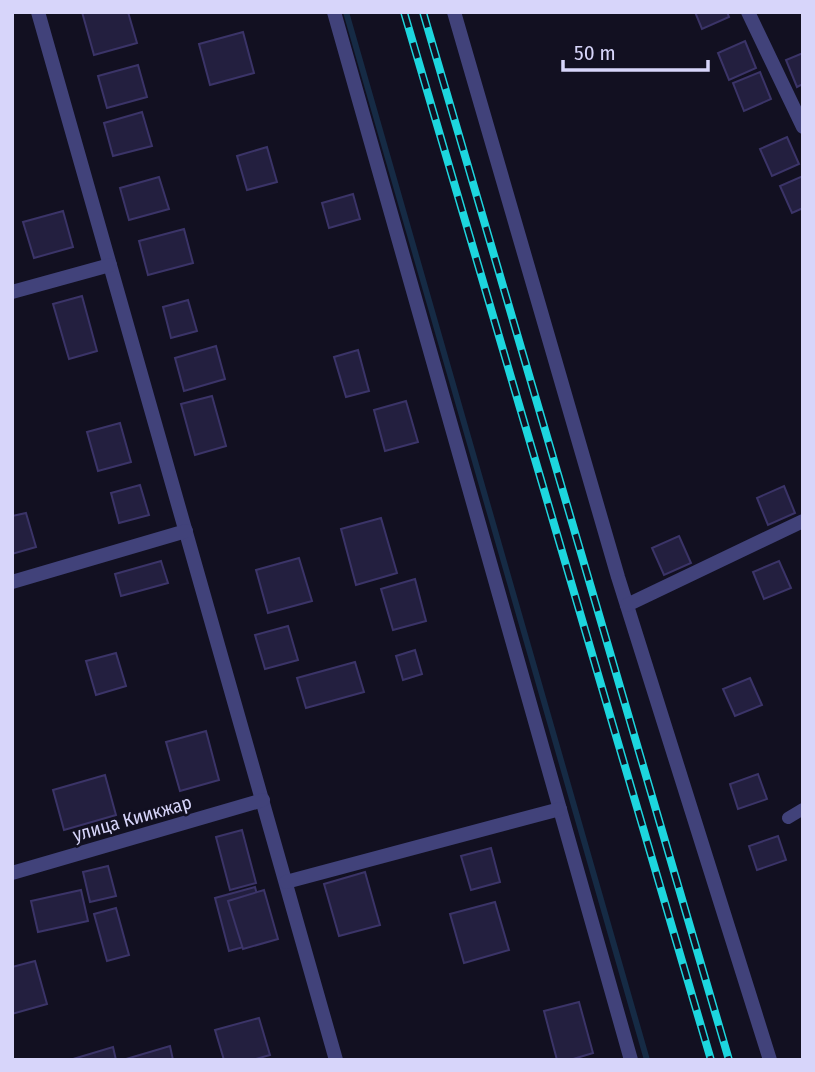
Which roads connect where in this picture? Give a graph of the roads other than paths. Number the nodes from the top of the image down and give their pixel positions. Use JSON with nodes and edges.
{"nodes":[{"id":1,"x":38,"y":12,"type":"edge"},
{"id":2,"x":334,"y":12,"type":"edge"},
{"id":3,"x":454,"y":12,"type":"edge"},
{"id":4,"x":748,"y":12,"type":"edge"},
{"id":5,"x":803,"y":127,"type":"edge"},
{"id":6,"x":110,"y":265,"type":"junction"},
{"id":7,"x":12,"y":292,"type":"edge"},
{"id":8,"x":803,"y":521,"type":"edge"},
{"id":9,"x":186,"y":531,"type":"junction"},
{"id":10,"x":12,"y":582,"type":"edge"},
{"id":11,"x":627,"y":605,"type":"junction"},
{"id":12,"x":263,"y":800,"type":"junction"},
{"id":13,"x":560,"y":809,"type":"junction"},
{"id":14,"x":803,"y":810,"type":"edge"},
{"id":15,"x":788,"y":818,"type":"dead end"},
{"id":16,"x":12,"y":873,"type":"edge"},
{"id":17,"x":286,"y":882,"type":"junction"},
{"id":18,"x":336,"y":1060,"type":"edge"},
{"id":19,"x":631,"y":1060,"type":"edge"},
{"id":20,"x":770,"y":1060,"type":"edge"}],
"edges":[{"from":1,"to":6,"type":"street"},
{"from":2,"to":13,"type":"street"},
{"from":3,"to":11,"type":"street"},
{"from":4,"to":5,"type":"street"},
{"from":6,"to":7,"type":"street"},
{"from":6,"to":9,"type":"street"},
{"from":8,"to":11,"type":"street"},
{"from":9,"to":10,"type":"street"},
{"from":9,"to":12,"type":"street"},
{"from":11,"to":20,"type":"street"},
{"from":12,"to":16,"type":"street","name":"улица Киикжар"},
{"from":12,"to":17,"type":"street"},
{"from":13,"to":17,"type":"street"},
{"from":13,"to":19,"type":"street"},
{"from":14,"to":15,"type":"lane"},
{"from":17,"to":18,"type":"street"}]}
